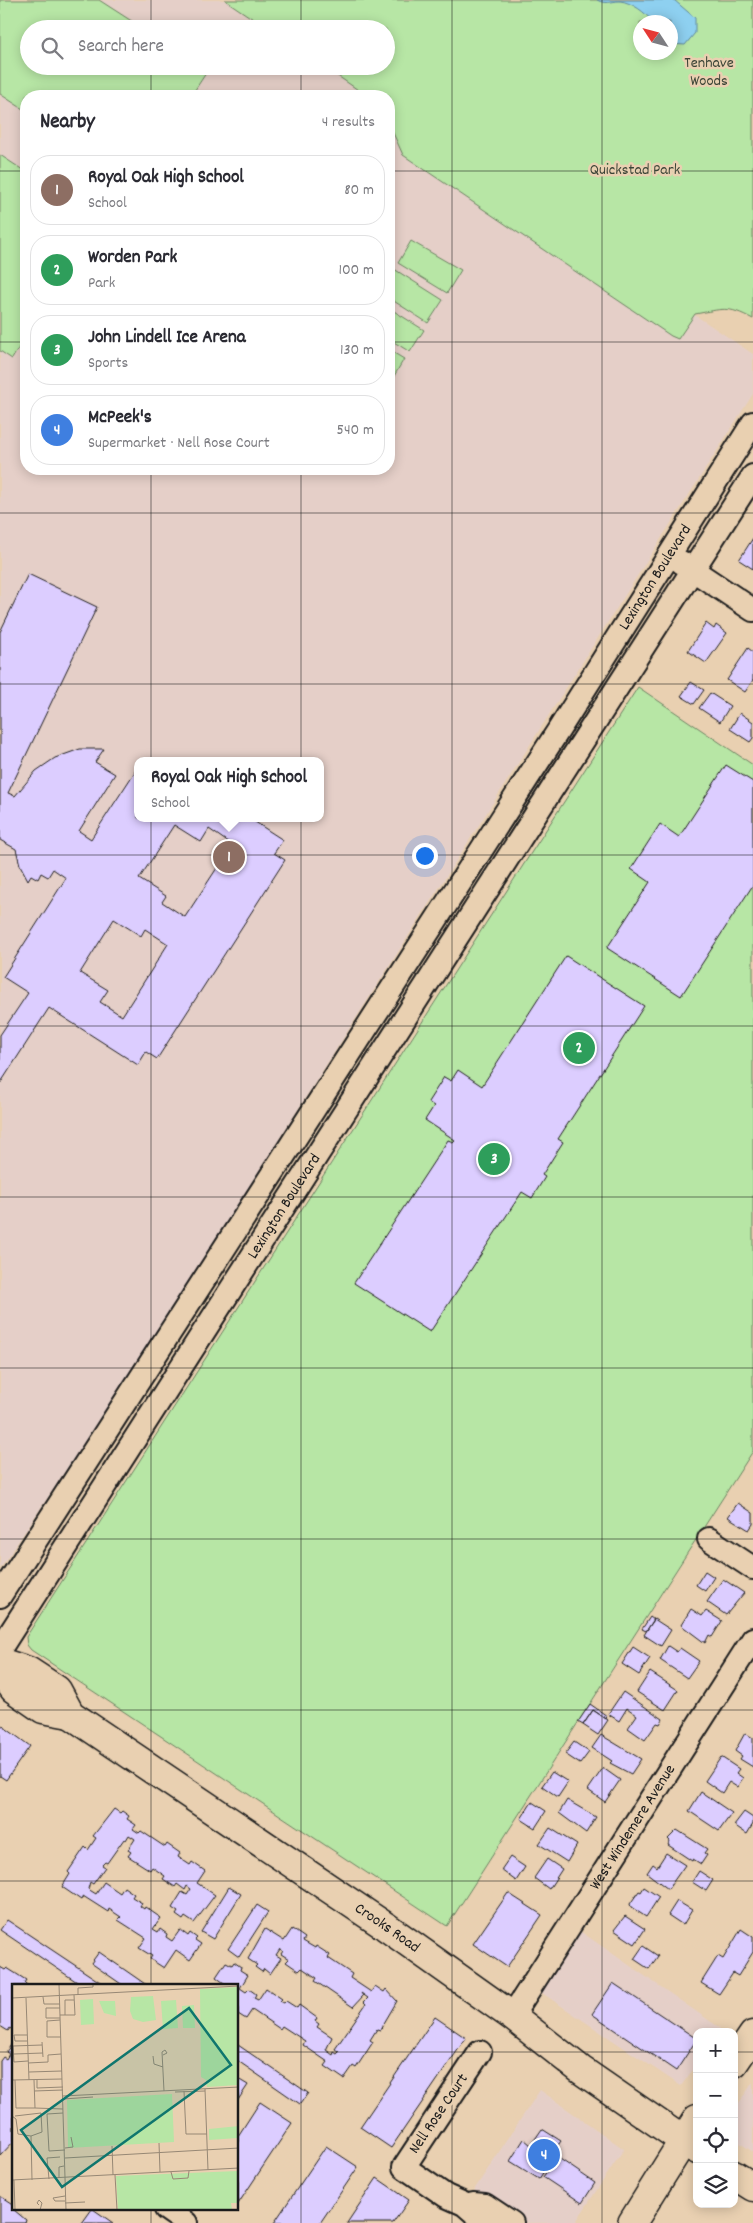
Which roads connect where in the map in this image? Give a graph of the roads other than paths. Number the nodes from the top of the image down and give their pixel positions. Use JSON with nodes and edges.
{"nodes":[{"id":1,"x":753,"y":423,"type":"edge"},
{"id":2,"x":753,"y":476,"type":"edge"},
{"id":3,"x":669,"y":553,"type":"junction"},
{"id":4,"x":693,"y":569,"type":"junction"},
{"id":5,"x":753,"y":610,"type":"edge"},
{"id":6,"x":558,"y":731,"type":"junction"},
{"id":7,"x":581,"y":746,"type":"junction"},
{"id":8,"x":476,"y":858,"type":"junction"},
{"id":9,"x":499,"y":872,"type":"junction"},
{"id":10,"x":383,"y":1001,"type":"junction"},
{"id":11,"x":406,"y":1016,"type":"junction"},
{"id":12,"x":331,"y":1082,"type":"junction"},
{"id":13,"x":354,"y":1097,"type":"junction"},
{"id":14,"x":191,"y":1299,"type":"junction"},
{"id":15,"x":214,"y":1314,"type":"junction"},
{"id":16,"x":104,"y":1436,"type":"junction"},
{"id":17,"x":120,"y":1462,"type":"junction"},
{"id":18,"x":709,"y":1539,"type":"dead end"},
{"id":19,"x":753,"y":1568,"type":"edge"},
{"id":20,"x":16,"y":1572,"type":"junction"},
{"id":21,"x":41,"y":1586,"type":"junction"},
{"id":22,"x":0,"y":1596,"type":"edge"},
{"id":23,"x":753,"y":1639,"type":"edge"},
{"id":24,"x":0,"y":1650,"type":"edge"},
{"id":25,"x":0,"y":1662,"type":"edge"},
{"id":26,"x":0,"y":1670,"type":"edge"},
{"id":27,"x":70,"y":1714,"type":"junction"},
{"id":28,"x":512,"y":2016,"type":"junction"},
{"id":29,"x":753,"y":2035,"type":"edge"},
{"id":30,"x":480,"y":2052,"type":"dead end"},
{"id":31,"x":738,"y":2057,"type":"edge"},
{"id":32,"x":692,"y":2136,"type":"edge"},
{"id":33,"x":738,"y":2178,"type":"edge"},
{"id":34,"x":753,"y":2187,"type":"edge"},
{"id":35,"x":464,"y":2204,"type":"junction"},
{"id":36,"x":167,"y":2210,"type":"edge"},
{"id":37,"x":186,"y":2223,"type":"edge"},
{"id":38,"x":486,"y":2223,"type":"edge"},
{"id":39,"x":512,"y":2223,"type":"edge"},
{"id":40,"x":632,"y":2223,"type":"edge"}],
"edges":[{"from":1,"to":3,"type":"street","name":"Lexington Boulevard"},
{"from":2,"to":4,"type":"street","name":"Lexington Boulevard"},
{"from":3,"to":4,"type":"street"},
{"from":3,"to":6,"type":"street","name":"Lexington Boulevard"},
{"from":4,"to":5,"type":"street"},
{"from":4,"to":7,"type":"street","name":"Lexington Boulevard"},
{"from":6,"to":7,"type":"street"},
{"from":6,"to":8,"type":"street","name":"Lexington Boulevard"},
{"from":7,"to":9,"type":"street","name":"Lexington Boulevard"},
{"from":8,"to":9,"type":"street"},
{"from":8,"to":10,"type":"street","name":"Lexington Boulevard"},
{"from":9,"to":11,"type":"street","name":"Lexington Boulevard"},
{"from":10,"to":11,"type":"street"},
{"from":10,"to":12,"type":"street","name":"Lexington Boulevard"},
{"from":11,"to":13,"type":"street","name":"Lexington Boulevard"},
{"from":12,"to":13,"type":"street"},
{"from":12,"to":14,"type":"street","name":"Lexington Boulevard"},
{"from":13,"to":15,"type":"street","name":"Lexington Boulevard"},
{"from":14,"to":15,"type":"street"},
{"from":14,"to":16,"type":"street","name":"Lexington Boulevard"},
{"from":15,"to":17,"type":"street","name":"Lexington Boulevard"},
{"from":16,"to":17,"type":"street"},
{"from":16,"to":20,"type":"street","name":"Lexington Boulevard"},
{"from":17,"to":21,"type":"street","name":"Lexington Boulevard"},
{"from":18,"to":19,"type":"street"},
{"from":20,"to":21,"type":"street"},
{"from":20,"to":22,"type":"street","name":"Lexington Boulevard"},
{"from":21,"to":24,"type":"street","name":"Lexington Boulevard"},
{"from":23,"to":28,"type":"street","name":"West Windemere Avenue"},
{"from":25,"to":27,"type":"main road","name":"Crooks Road"},
{"from":26,"to":27,"type":"main road","name":"Crooks Road"},
{"from":27,"to":28,"type":"main road","name":"Crooks Road"},
{"from":28,"to":32,"type":"main road","name":"Crooks Road"},
{"from":29,"to":31,"type":"main road"},
{"from":30,"to":35,"type":"street","name":"Nell Rose Court"},
{"from":32,"to":40,"type":"main road"},
{"from":33,"to":34,"type":"main road"},
{"from":35,"to":38,"type":"street","name":"Nell Rose Court"},
{"from":35,"to":39,"type":"street","name":"Nell Rose Court"},
{"from":36,"to":37,"type":"street"}]}
